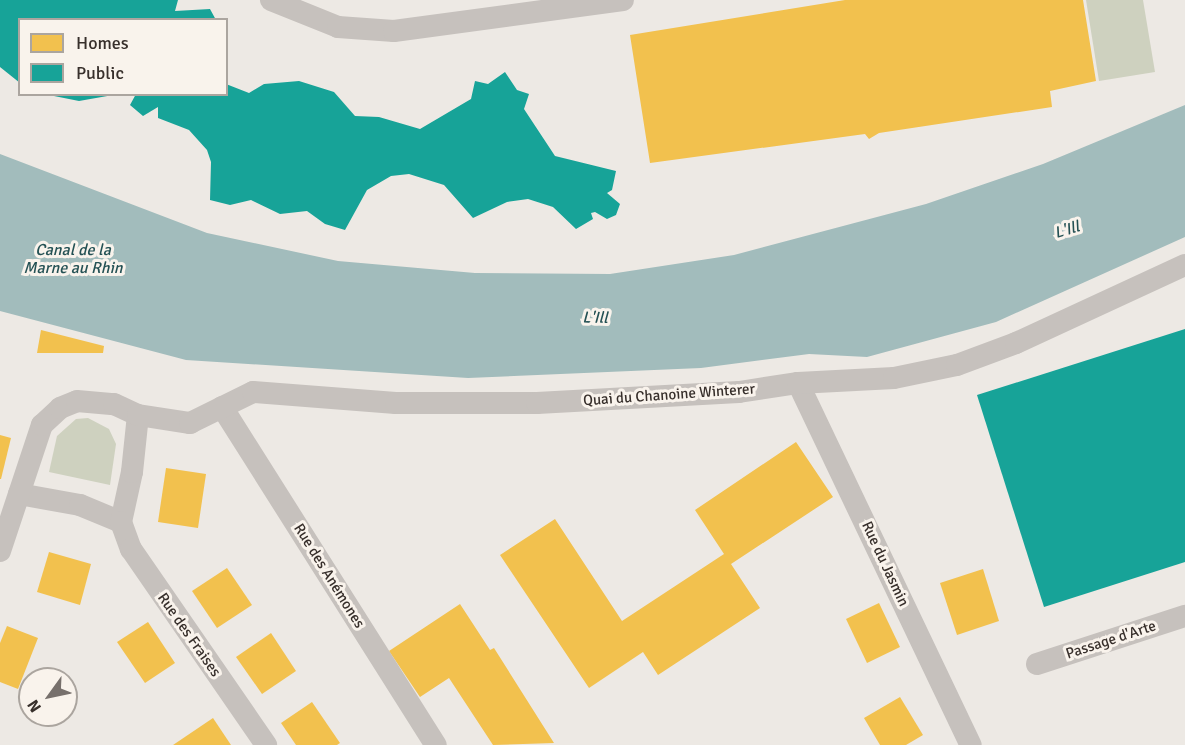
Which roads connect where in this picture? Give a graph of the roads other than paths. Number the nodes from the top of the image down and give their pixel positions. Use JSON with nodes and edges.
{"nodes":[{"id":1,"x":271,"y":0,"type":"edge"},
{"id":2,"x":623,"y":0,"type":"edge"},
{"id":3,"x":563,"y":4,"type":"edge"},
{"id":4,"x":1185,"y":265,"type":"edge"},
{"id":5,"x":798,"y":383,"type":"junction"},
{"id":6,"x":222,"y":407,"type":"junction"},
{"id":7,"x":138,"y":415,"type":"junction"},
{"id":8,"x":19,"y":494,"type":"junction"},
{"id":9,"x":120,"y":522,"type":"junction"},
{"id":10,"x":0,"y":551,"type":"edge"},
{"id":11,"x":1185,"y":616,"type":"edge"},
{"id":12,"x":1037,"y":664,"type":"dead end"},
{"id":13,"x":266,"y":745,"type":"edge"},
{"id":14,"x":436,"y":745,"type":"edge"},
{"id":15,"x":971,"y":745,"type":"edge"}],
"edges":[{"from":1,"to":3,"type":"street"},
{"from":2,"to":3,"type":"street"},
{"from":4,"to":5,"type":"street","name":"Quai du Chanoine Winterer"},
{"from":5,"to":6,"type":"street","name":"Quai du Chanoine Winterer"},
{"from":5,"to":15,"type":"street","name":"Rue du Jasmin"},
{"from":6,"to":7,"type":"street","name":"Quai du Chanoine Winterer"},
{"from":6,"to":14,"type":"street","name":"Rue des Anémones"},
{"from":7,"to":8,"type":"street","name":"Quai du Chanoine Winterer"},
{"from":7,"to":9,"type":"street"},
{"from":8,"to":9,"type":"street"},
{"from":8,"to":10,"type":"street","name":"Quai du Chanoine Winterer"},
{"from":9,"to":13,"type":"street","name":"Rue des Fraises"},
{"from":11,"to":12,"type":"street","name":"Passage d'Arte"}]}
